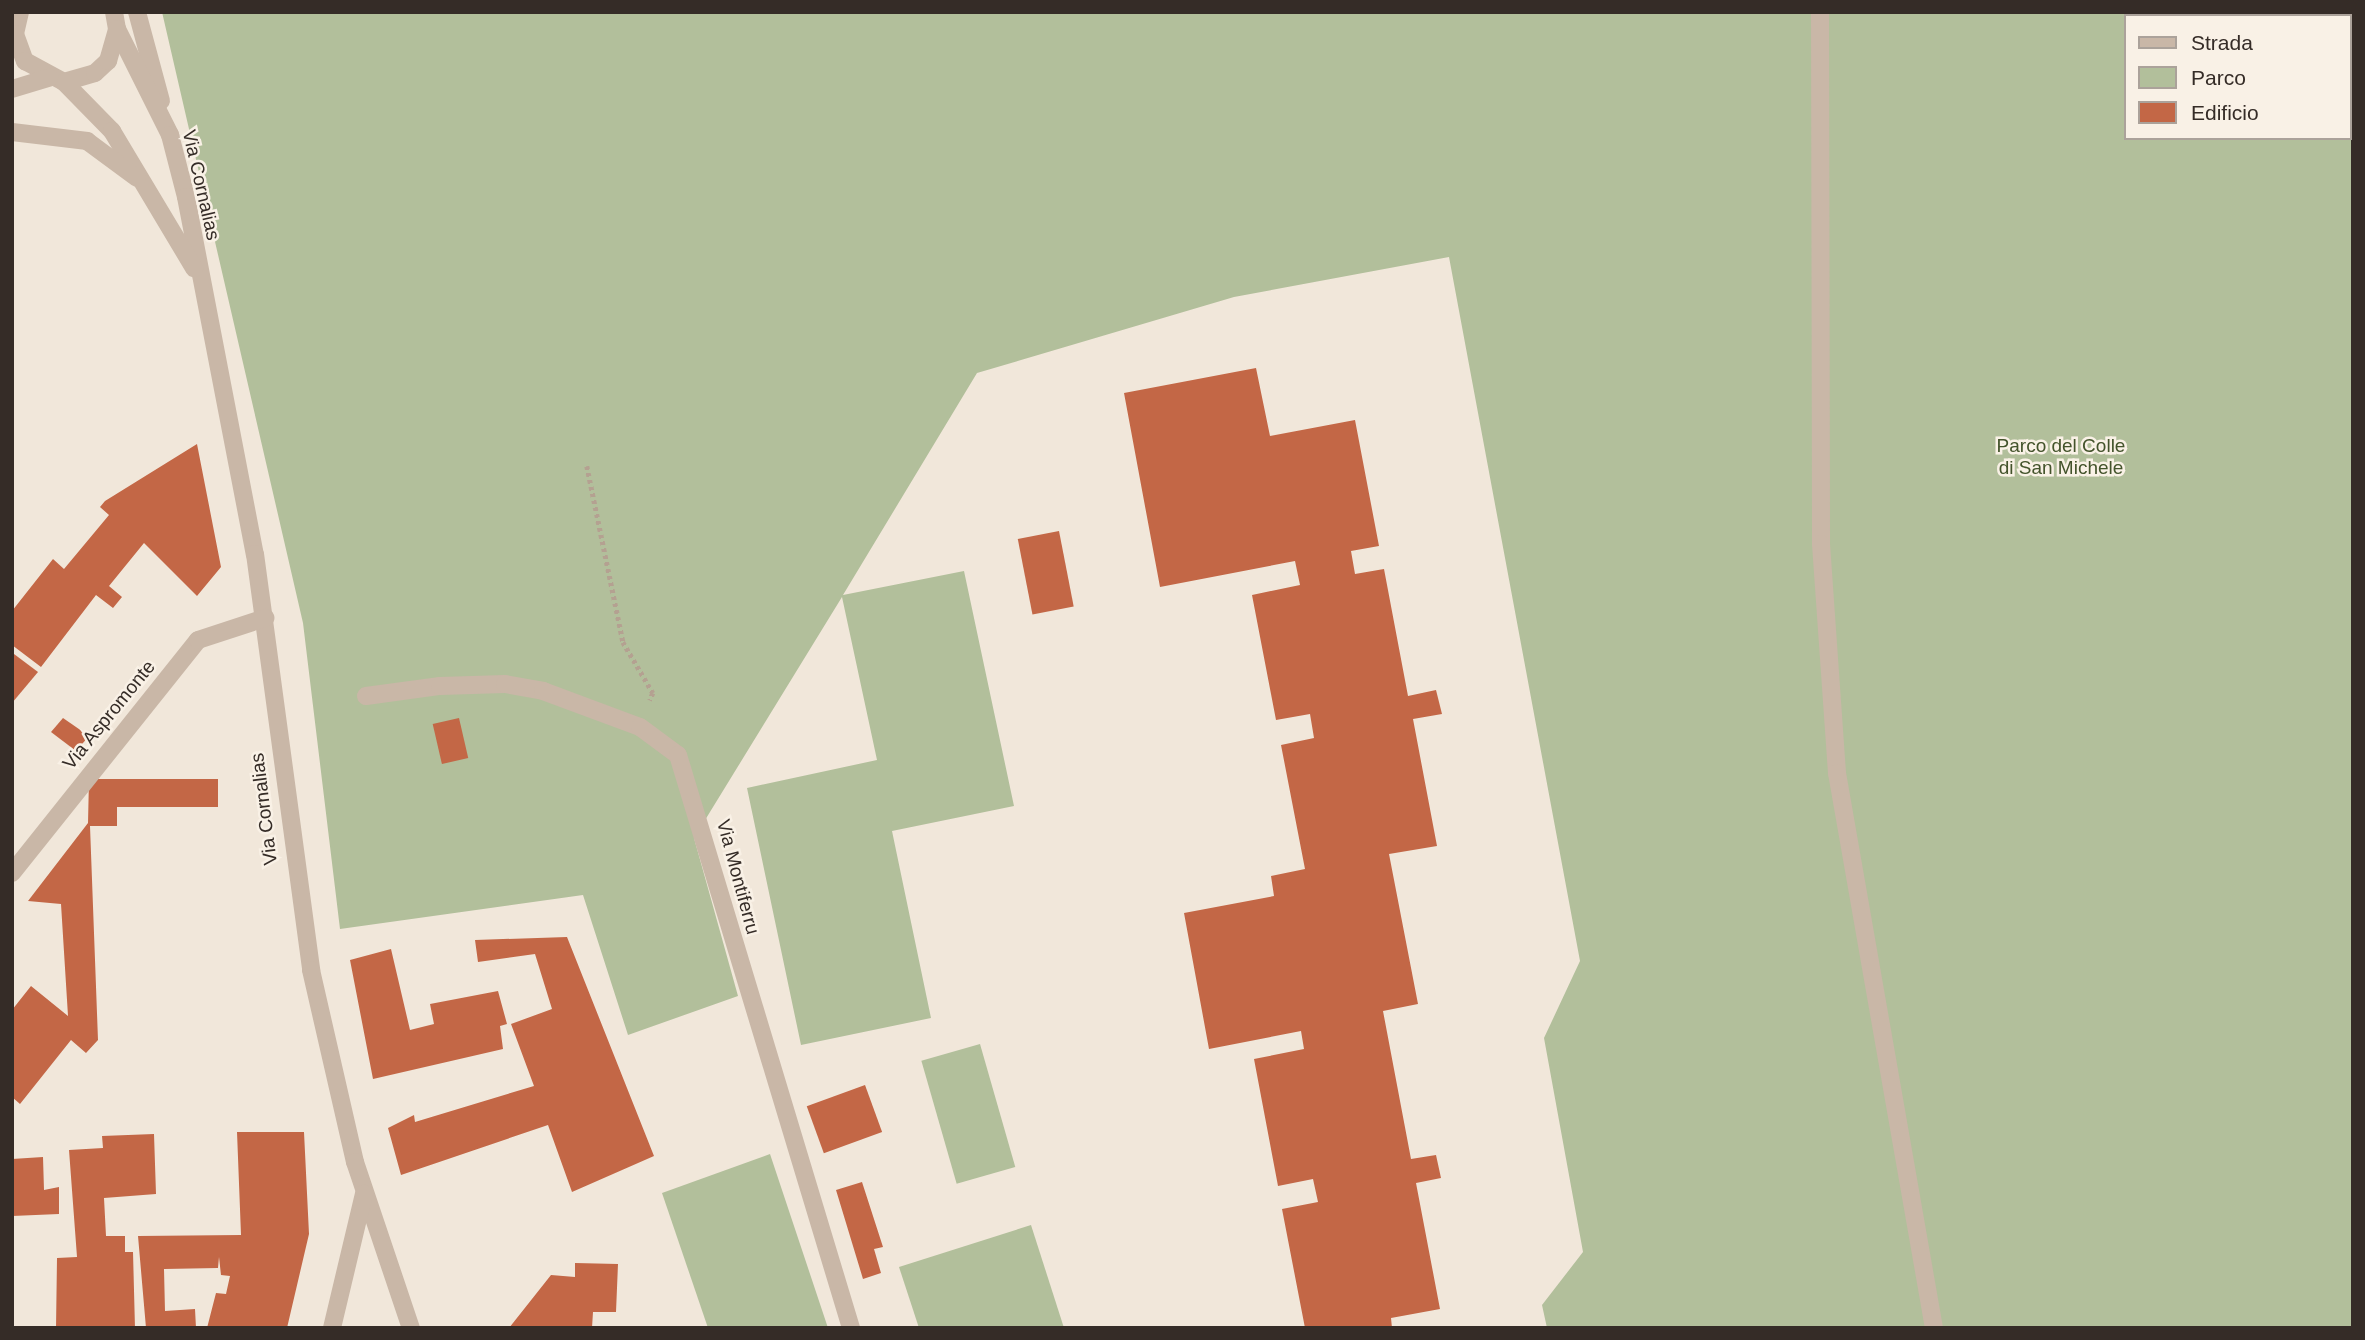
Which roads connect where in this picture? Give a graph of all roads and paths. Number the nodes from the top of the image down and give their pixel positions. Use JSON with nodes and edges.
{"nodes":[{"id":1,"x":20,"y":12,"type":"edge"},
{"id":2,"x":137,"y":12,"type":"edge"},
{"id":3,"x":1820,"y":12,"type":"edge"},
{"id":4,"x":115,"y":21,"type":"edge"},
{"id":5,"x":56,"y":80,"type":"junction"},
{"id":6,"x":12,"y":89,"type":"edge"},
{"id":7,"x":12,"y":132,"type":"edge"},
{"id":8,"x":170,"y":135,"type":"junction"},
{"id":9,"x":143,"y":182,"type":"junction"},
{"id":10,"x":199,"y":277,"type":"junction"},
{"id":11,"x":587,"y":466,"type":"dead end"},
{"id":12,"x":265,"y":618,"type":"junction"},
{"id":13,"x":366,"y":696,"type":"dead end"},
{"id":14,"x":640,"y":727,"type":"junction"},
{"id":15,"x":12,"y":873,"type":"edge"},
{"id":16,"x":364,"y":1194,"type":"junction"},
{"id":17,"x":408,"y":1326,"type":"edge"},
{"id":18,"x":332,"y":1328,"type":"edge"},
{"id":19,"x":851,"y":1328,"type":"edge"},
{"id":20,"x":1934,"y":1328,"type":"edge"}],
"edges":[{"from":1,"to":5,"type":"street","name":"Via Cornalias"},
{"from":2,"to":8,"type":"street"},
{"from":3,"to":20,"type":"street"},
{"from":4,"to":5,"type":"street"},
{"from":4,"to":8,"type":"street","name":"Via Cornalias"},
{"from":5,"to":6,"type":"street"},
{"from":5,"to":9,"type":"street","name":"Via Cornalias"},
{"from":7,"to":9,"type":"street"},
{"from":8,"to":10,"type":"street","name":"Via Cornalias"},
{"from":9,"to":10,"type":"street","name":"Via Cornalias"},
{"from":10,"to":12,"type":"street","name":"Via Cornalias"},
{"from":11,"to":14,"type":"path"},
{"from":12,"to":15,"type":"street","name":"Via Aspromonte"},
{"from":12,"to":16,"type":"street","name":"Via Cornalias"},
{"from":13,"to":14,"type":"street","name":"Via Montiferru"},
{"from":14,"to":19,"type":"street","name":"Via Montiferru"},
{"from":16,"to":17,"type":"street","name":"Via Cornalias"},
{"from":16,"to":18,"type":"street"}]}
